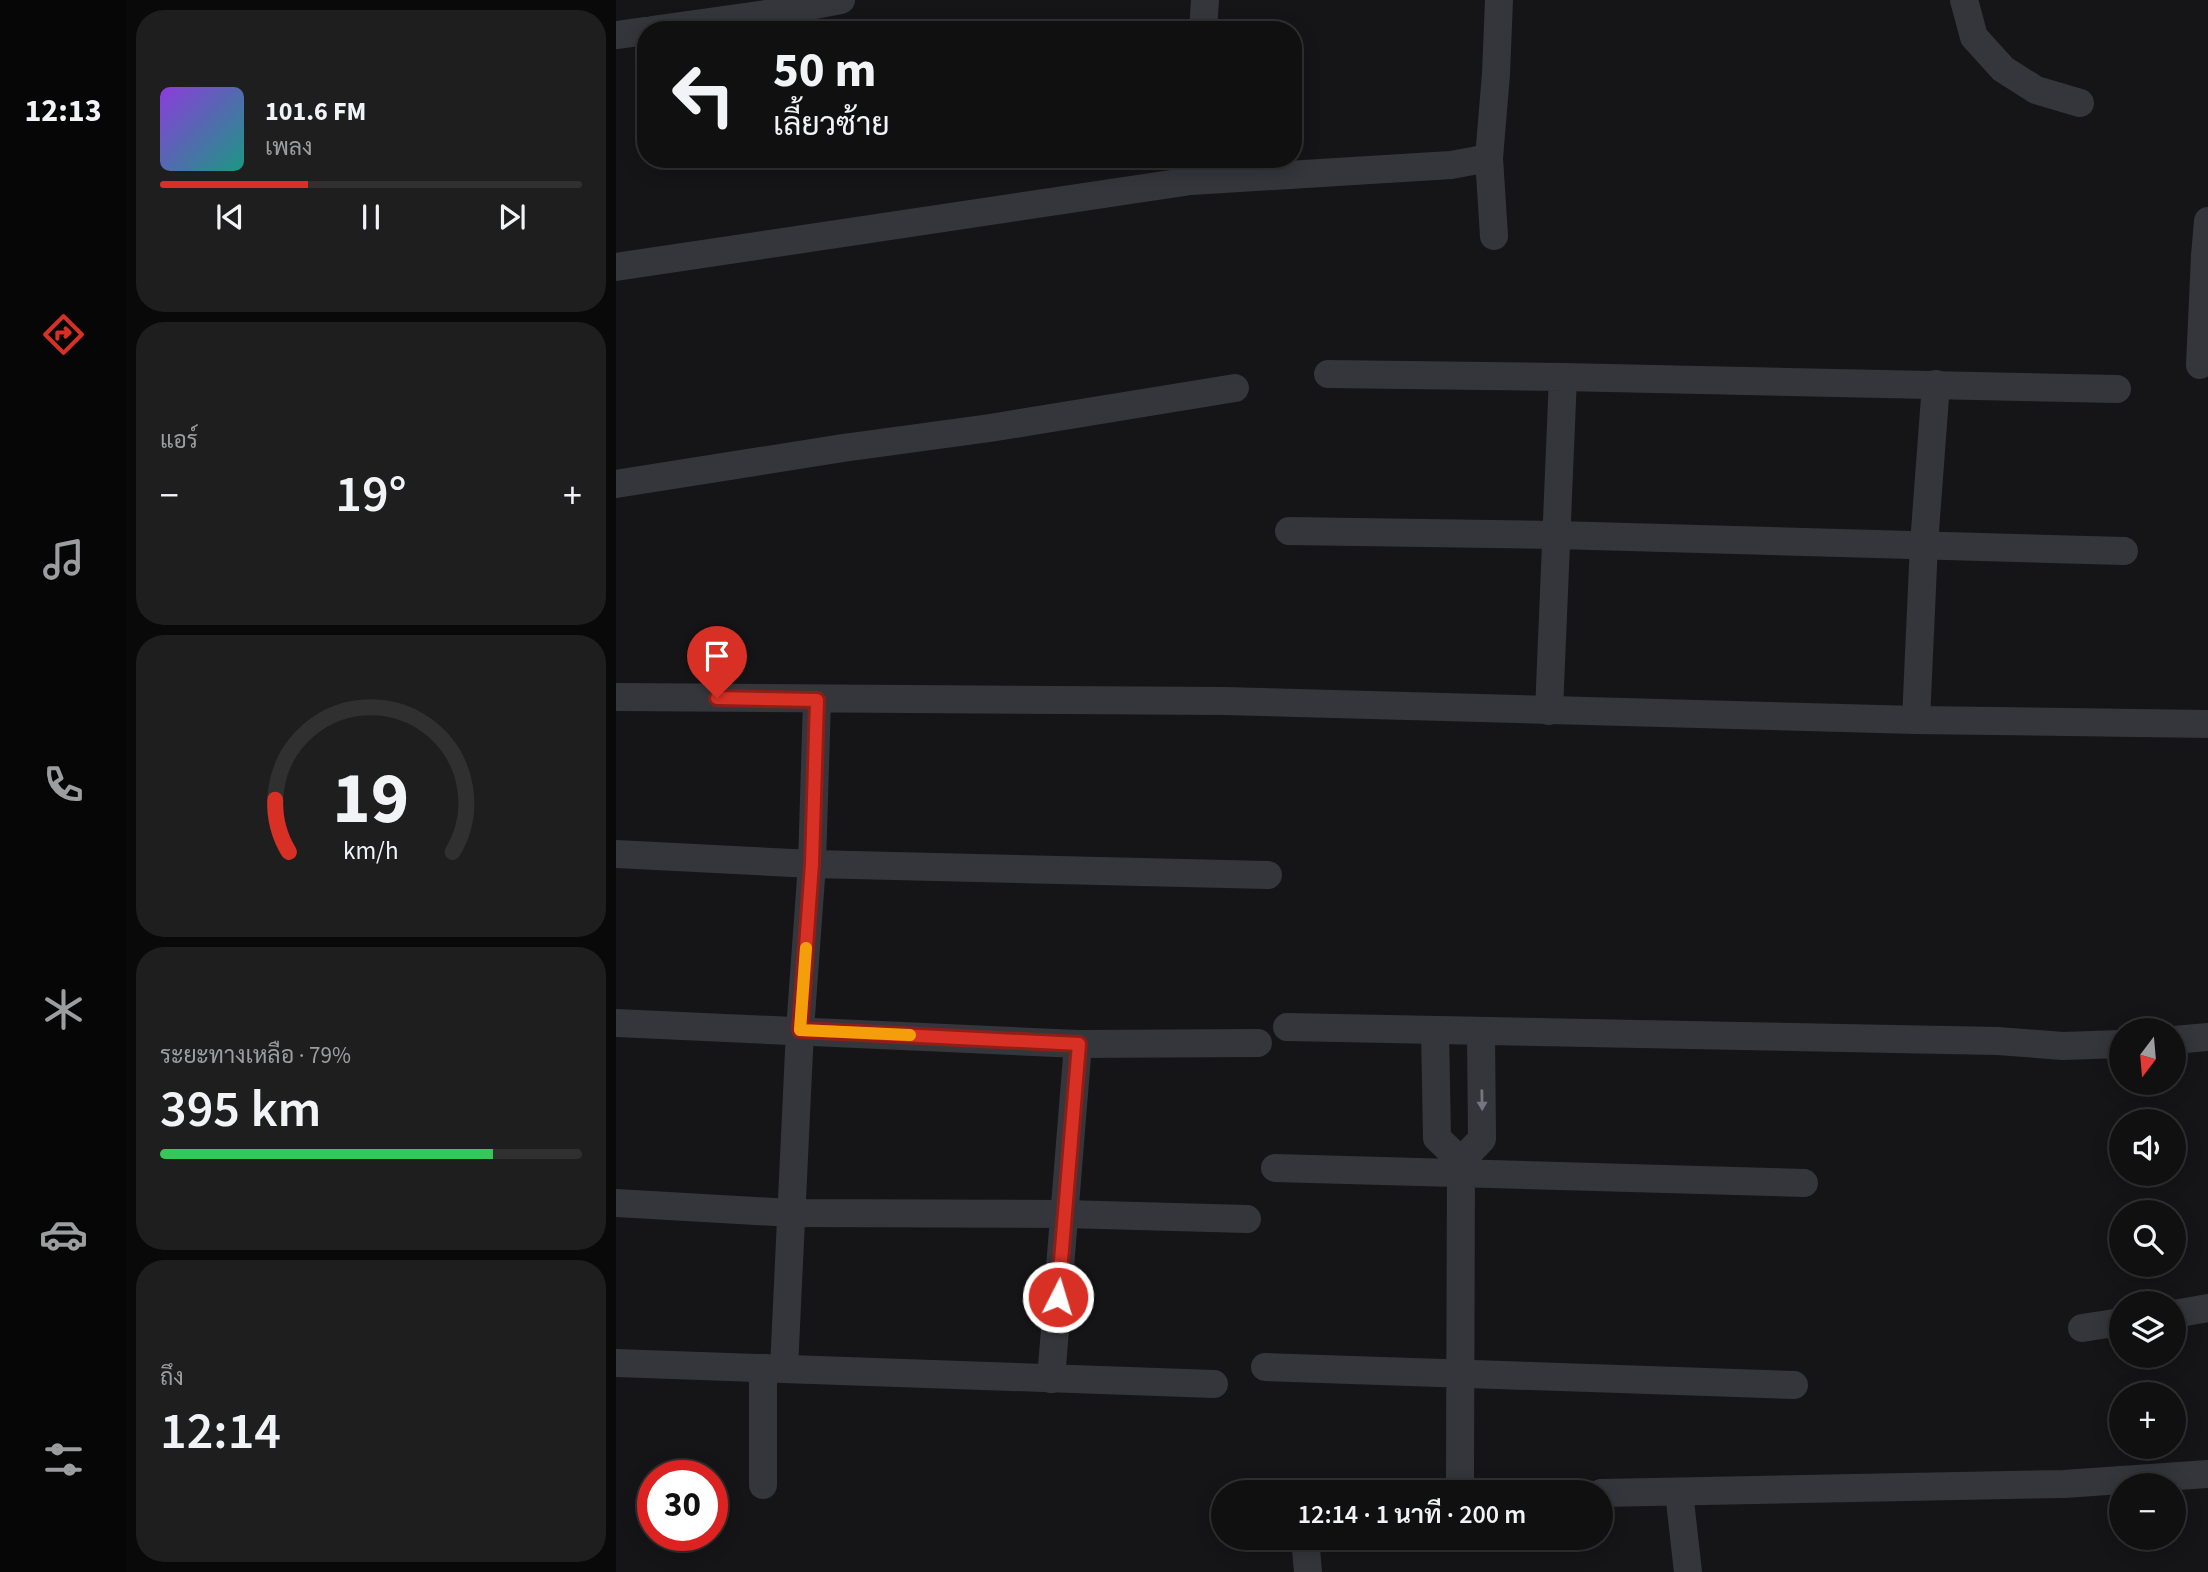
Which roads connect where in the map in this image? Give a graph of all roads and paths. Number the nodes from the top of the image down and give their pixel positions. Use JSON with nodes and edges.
{"nodes":[{"id":1,"x":841,"y":0,"type":"edge"},
{"id":2,"x":1205,"y":0,"type":"edge"},
{"id":3,"x":1499,"y":0,"type":"edge"},
{"id":4,"x":1964,"y":0,"type":"edge"},
{"id":5,"x":716,"y":21,"type":"edge"},
{"id":6,"x":1204,"y":21,"type":"edge"},
{"id":7,"x":637,"y":32,"type":"edge"},
{"id":8,"x":616,"y":35,"type":"edge"},
{"id":9,"x":2080,"y":103,"type":"dead end"},
{"id":10,"x":1489,"y":159,"type":"junction"},
{"id":11,"x":1296,"y":168,"type":"edge"},
{"id":12,"x":1302,"y":168,"type":"edge"},
{"id":13,"x":1192,"y":170,"type":"edge"},
{"id":14,"x":2208,"y":221,"type":"edge"},
{"id":15,"x":1493,"y":236,"type":"dead end"},
{"id":16,"x":2207,"y":256,"type":"edge"},
{"id":17,"x":616,"y":267,"type":"edge"},
{"id":18,"x":2200,"y":365,"type":"dead end"},
{"id":19,"x":1328,"y":374,"type":"dead end"},
{"id":20,"x":1563,"y":377,"type":"junction"},
{"id":21,"x":1936,"y":384,"type":"junction"},
{"id":22,"x":1235,"y":388,"type":"dead end"},
{"id":23,"x":2118,"y":389,"type":"dead end"},
{"id":24,"x":616,"y":484,"type":"edge"},
{"id":25,"x":1289,"y":531,"type":"dead end"},
{"id":26,"x":1557,"y":535,"type":"junction"},
{"id":27,"x":1924,"y":544,"type":"junction"},
{"id":28,"x":2124,"y":551,"type":"dead end"},
{"id":29,"x":616,"y":697,"type":"edge"},
{"id":30,"x":817,"y":700,"type":"junction"},
{"id":31,"x":1549,"y":711,"type":"junction"},
{"id":32,"x":1916,"y":720,"type":"junction"},
{"id":33,"x":2208,"y":724,"type":"edge"},
{"id":34,"x":616,"y":854,"type":"edge"},
{"id":35,"x":812,"y":864,"type":"junction"},
{"id":36,"x":1268,"y":875,"type":"dead end"},
{"id":37,"x":616,"y":1023,"type":"edge"},
{"id":38,"x":1287,"y":1027,"type":"dead end"},
{"id":39,"x":800,"y":1030,"type":"junction"},
{"id":40,"x":1435,"y":1031,"type":"junction"},
{"id":41,"x":1481,"y":1032,"type":"junction"},
{"id":42,"x":2208,"y":1037,"type":"edge"},
{"id":43,"x":2186,"y":1039,"type":"edge"},
{"id":44,"x":1258,"y":1043,"type":"dead end"},
{"id":45,"x":1079,"y":1044,"type":"junction"},
{"id":46,"x":2109,"y":1044,"type":"edge"},
{"id":47,"x":1461,"y":1167,"type":"junction"},
{"id":48,"x":1275,"y":1168,"type":"dead end"},
{"id":49,"x":1804,"y":1183,"type":"dead end"},
{"id":50,"x":616,"y":1203,"type":"edge"},
{"id":51,"x":792,"y":1213,"type":"junction"},
{"id":52,"x":1065,"y":1214,"type":"junction"},
{"id":53,"x":1247,"y":1219,"type":"dead end"},
{"id":54,"x":2208,"y":1308,"type":"edge"},
{"id":55,"x":2186,"y":1312,"type":"edge"},
{"id":56,"x":2109,"y":1324,"type":"edge"},
{"id":57,"x":2082,"y":1328,"type":"dead end"},
{"id":58,"x":616,"y":1363,"type":"edge"},
{"id":59,"x":1265,"y":1367,"type":"dead end"},
{"id":60,"x":774,"y":1368,"type":"junction"},
{"id":61,"x":1460,"y":1373,"type":"junction"},
{"id":62,"x":1051,"y":1379,"type":"junction"},
{"id":63,"x":1214,"y":1384,"type":"dead end"},
{"id":64,"x":1794,"y":1385,"type":"dead end"},
{"id":65,"x":2208,"y":1474,"type":"edge"},
{"id":66,"x":1460,"y":1476,"type":"dead end"},
{"id":67,"x":763,"y":1485,"type":"dead end"},
{"id":68,"x":1679,"y":1492,"type":"junction"},
{"id":69,"x":1613,"y":1493,"type":"edge"},
{"id":70,"x":1306,"y":1550,"type":"edge"},
{"id":71,"x":1308,"y":1572,"type":"edge"},
{"id":72,"x":1688,"y":1572,"type":"edge"}],
"edges":[{"from":1,"to":5,"type":"street"},
{"from":2,"to":6,"type":"street"},
{"from":3,"to":10,"type":"street"},
{"from":4,"to":9,"type":"street"},
{"from":7,"to":8,"type":"street"},
{"from":10,"to":12,"type":"street"},
{"from":10,"to":15,"type":"street"},
{"from":11,"to":13,"type":"street"},
{"from":13,"to":17,"type":"street"},
{"from":14,"to":16,"type":"street"},
{"from":16,"to":18,"type":"street"},
{"from":19,"to":20,"type":"street"},
{"from":20,"to":21,"type":"street"},
{"from":20,"to":26,"type":"street"},
{"from":21,"to":23,"type":"street"},
{"from":21,"to":27,"type":"street"},
{"from":22,"to":24,"type":"street"},
{"from":25,"to":26,"type":"street"},
{"from":26,"to":27,"type":"street"},
{"from":26,"to":31,"type":"street"},
{"from":27,"to":28,"type":"street"},
{"from":27,"to":32,"type":"street"},
{"from":29,"to":30,"type":"street"},
{"from":30,"to":31,"type":"street"},
{"from":30,"to":35,"type":"street"},
{"from":31,"to":32,"type":"street"},
{"from":32,"to":33,"type":"street"},
{"from":34,"to":35,"type":"street"},
{"from":35,"to":36,"type":"street"},
{"from":35,"to":39,"type":"street"},
{"from":37,"to":39,"type":"street"},
{"from":38,"to":40,"type":"street"},
{"from":39,"to":45,"type":"street"},
{"from":39,"to":51,"type":"street"},
{"from":40,"to":41,"type":"street"},
{"from":40,"to":47,"type":"street"},
{"from":41,"to":46,"type":"street"},
{"from":41,"to":47,"type":"street","one_way":true},
{"from":42,"to":43,"type":"street"},
{"from":44,"to":45,"type":"street"},
{"from":45,"to":52,"type":"street"},
{"from":47,"to":48,"type":"street"},
{"from":47,"to":49,"type":"street"},
{"from":47,"to":61,"type":"street"},
{"from":50,"to":51,"type":"street"},
{"from":51,"to":52,"type":"street"},
{"from":51,"to":60,"type":"street"},
{"from":52,"to":53,"type":"street"},
{"from":52,"to":62,"type":"street"},
{"from":54,"to":55,"type":"street"},
{"from":56,"to":57,"type":"street"},
{"from":58,"to":60,"type":"street"},
{"from":59,"to":61,"type":"street"},
{"from":60,"to":62,"type":"street"},
{"from":60,"to":67,"type":"street"},
{"from":61,"to":64,"type":"street"},
{"from":61,"to":66,"type":"street"},
{"from":62,"to":63,"type":"street"},
{"from":65,"to":68,"type":"street"},
{"from":68,"to":69,"type":"street"},
{"from":68,"to":72,"type":"street"},
{"from":70,"to":71,"type":"street"}]}
